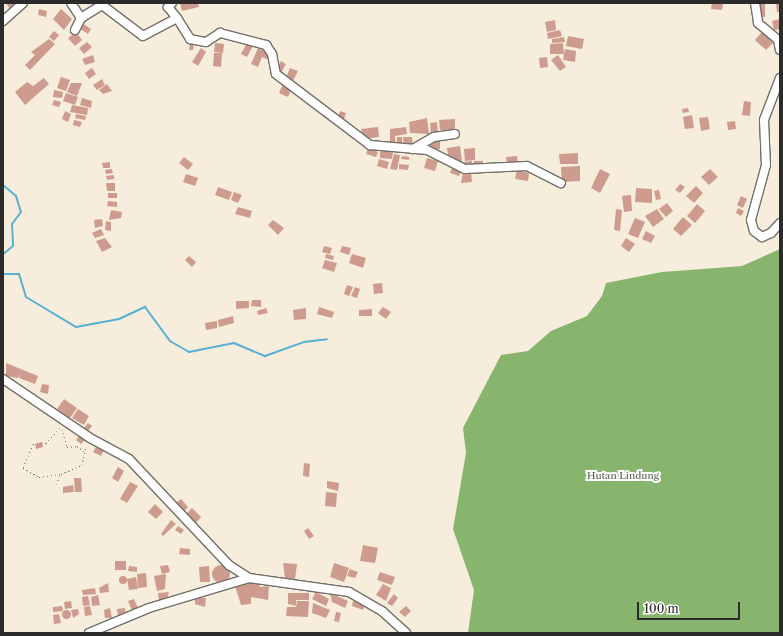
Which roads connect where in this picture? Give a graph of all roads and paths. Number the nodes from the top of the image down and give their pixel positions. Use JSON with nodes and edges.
{"nodes":[{"id":1,"x":23,"y":3,"type":"edge"},
{"id":2,"x":172,"y":3,"type":"edge"},
{"id":3,"x":754,"y":3,"type":"edge"},
{"id":4,"x":72,"y":5,"type":"edge"},
{"id":5,"x":80,"y":17,"type":"junction"},
{"id":6,"x":177,"y":18,"type":"junction"},
{"id":7,"x":3,"y":21,"type":"edge"},
{"id":8,"x":75,"y":30,"type":"dead end"},
{"id":9,"x":780,"y":50,"type":"edge"},
{"id":10,"x":780,"y":78,"type":"edge"},
{"id":11,"x":455,"y":134,"type":"dead end"},
{"id":12,"x":413,"y":150,"type":"junction"},
{"id":13,"x":561,"y":183,"type":"dead end"},
{"id":14,"x":780,"y":222,"type":"edge"},
{"id":15,"x":3,"y":379,"type":"edge"},
{"id":16,"x":90,"y":438,"type":"junction"},
{"id":17,"x":84,"y":451,"type":"junction"},
{"id":18,"x":61,"y":474,"type":"junction"},
{"id":19,"x":56,"y":484,"type":"dead end"},
{"id":20,"x":250,"y":578,"type":"junction"},
{"id":21,"x":89,"y":633,"type":"edge"},
{"id":22,"x":406,"y":633,"type":"edge"}],
"edges":[{"from":1,"to":7,"type":"street"},
{"from":2,"to":6,"type":"street"},
{"from":3,"to":9,"type":"street"},
{"from":4,"to":5,"type":"street"},
{"from":5,"to":6,"type":"street"},
{"from":5,"to":8,"type":"street"},
{"from":6,"to":12,"type":"street"},
{"from":10,"to":14,"type":"street"},
{"from":11,"to":12,"type":"street"},
{"from":12,"to":13,"type":"street"},
{"from":15,"to":16,"type":"street"},
{"from":16,"to":17,"type":"path"},
{"from":16,"to":20,"type":"street"},
{"from":17,"to":18,"type":"path"},
{"from":17,"to":18,"type":"path"},
{"from":18,"to":19,"type":"path"},
{"from":20,"to":21,"type":"street"},
{"from":20,"to":22,"type":"street"}]}
